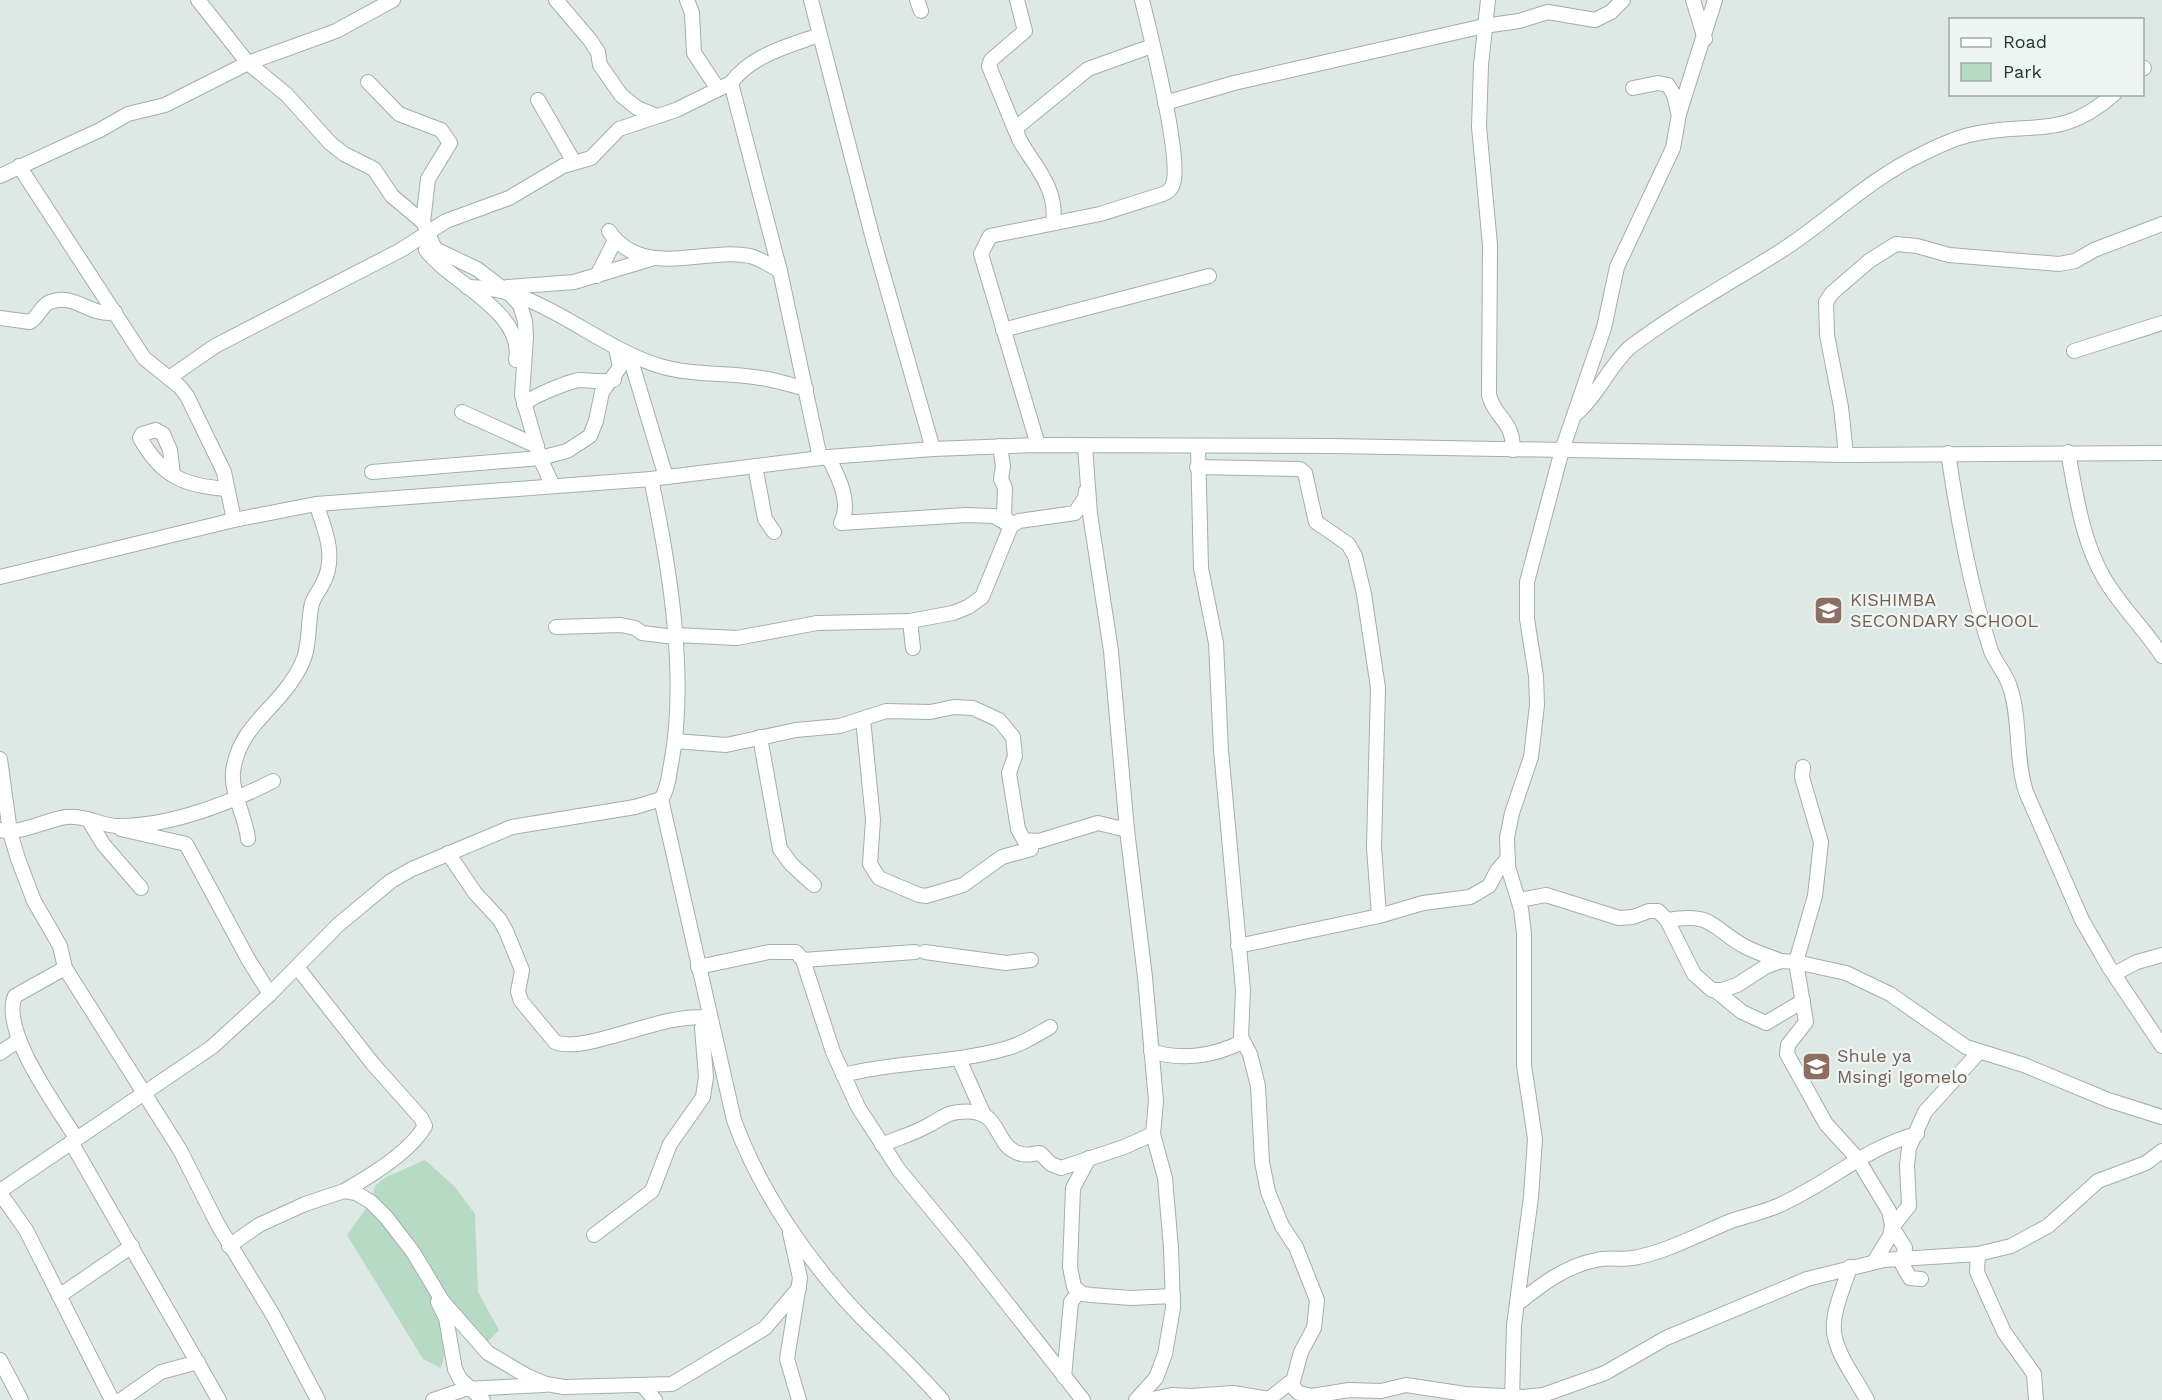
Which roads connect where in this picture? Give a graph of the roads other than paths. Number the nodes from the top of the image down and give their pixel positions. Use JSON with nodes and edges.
{"nodes":[{"id":1,"x":198,"y":0,"type":"edge"},
{"id":2,"x":393,"y":0,"type":"edge"},
{"id":3,"x":556,"y":0,"type":"edge"},
{"id":4,"x":687,"y":0,"type":"edge"},
{"id":5,"x":812,"y":0,"type":"edge"},
{"id":6,"x":1017,"y":0,"type":"edge"},
{"id":7,"x":1488,"y":0,"type":"edge"},
{"id":8,"x":1623,"y":0,"type":"edge"},
{"id":9,"x":1693,"y":0,"type":"edge"},
{"id":10,"x":1715,"y":0,"type":"edge"},
{"id":11,"x":1146,"y":1,"type":"edge"},
{"id":12,"x":1484,"y":26,"type":"junction"},
{"id":13,"x":819,"y":35,"type":"junction"},
{"id":14,"x":1705,"y":39,"type":"junction"},
{"id":15,"x":1152,"y":46,"type":"junction"},
{"id":16,"x":248,"y":63,"type":"junction"},
{"id":17,"x":368,"y":82,"type":"dead end"},
{"id":18,"x":731,"y":83,"type":"junction"},
{"id":19,"x":1634,"y":88,"type":"dead end"},
{"id":20,"x":718,"y":89,"type":"junction"},
{"id":21,"x":2112,"y":96,"type":"edge"},
{"id":22,"x":538,"y":100,"type":"dead end"},
{"id":23,"x":1165,"y":103,"type":"junction"},
{"id":24,"x":1679,"y":114,"type":"junction"},
{"id":25,"x":657,"y":116,"type":"junction"},
{"id":26,"x":1016,"y":132,"type":"junction"},
{"id":27,"x":574,"y":162,"type":"junction"},
{"id":28,"x":19,"y":166,"type":"junction"},
{"id":29,"x":0,"y":176,"type":"edge"},
{"id":30,"x":1053,"y":222,"type":"junction"},
{"id":31,"x":2162,"y":225,"type":"edge"},
{"id":32,"x":424,"y":232,"type":"junction"},
{"id":33,"x":654,"y":258,"type":"junction"},
{"id":34,"x":780,"y":271,"type":"junction"},
{"id":35,"x":597,"y":276,"type":"junction"},
{"id":36,"x":1209,"y":276,"type":"dead end"},
{"id":37,"x":553,"y":285,"type":"junction"},
{"id":38,"x":467,"y":287,"type":"junction"},
{"id":39,"x":503,"y":288,"type":"junction"},
{"id":40,"x":540,"y":305,"type":"junction"},
{"id":41,"x":115,"y":312,"type":"junction"},
{"id":42,"x":0,"y":318,"type":"edge"},
{"id":43,"x":2162,"y":323,"type":"edge"},
{"id":44,"x":1003,"y":330,"type":"junction"},
{"id":45,"x":526,"y":337,"type":"junction"},
{"id":46,"x":616,"y":348,"type":"junction"},
{"id":47,"x":2074,"y":351,"type":"dead end"},
{"id":48,"x":629,"y":354,"type":"junction"},
{"id":49,"x":635,"y":370,"type":"junction"},
{"id":50,"x":169,"y":378,"type":"junction"},
{"id":51,"x":608,"y":381,"type":"junction"},
{"id":52,"x":806,"y":389,"type":"junction"},
{"id":53,"x":524,"y":405,"type":"junction"},
{"id":54,"x":462,"y":412,"type":"dead end"},
{"id":55,"x":1576,"y":415,"type":"junction"},
{"id":56,"x":1038,"y":445,"type":"junction"},
{"id":57,"x":1000,"y":446,"type":"junction"},
{"id":58,"x":1085,"y":446,"type":"junction"},
{"id":59,"x":1198,"y":447,"type":"junction"},
{"id":60,"x":537,"y":448,"type":"junction"},
{"id":61,"x":933,"y":449,"type":"junction"},
{"id":62,"x":1513,"y":450,"type":"junction"},
{"id":63,"x":1562,"y":450,"type":"junction"},
{"id":64,"x":2068,"y":452,"type":"junction"},
{"id":65,"x":1948,"y":453,"type":"junction"},
{"id":66,"x":2162,"y":453,"type":"edge"},
{"id":67,"x":1846,"y":455,"type":"junction"},
{"id":68,"x":824,"y":458,"type":"junction"},
{"id":69,"x":755,"y":466,"type":"junction"},
{"id":70,"x":1197,"y":466,"type":"junction"},
{"id":71,"x":372,"y":472,"type":"dead end"},
{"id":72,"x":1087,"y":474,"type":"junction"},
{"id":73,"x":173,"y":475,"type":"dead end"},
{"id":74,"x":666,"y":477,"type":"junction"},
{"id":75,"x":651,"y":478,"type":"junction"},
{"id":76,"x":552,"y":484,"type":"junction"},
{"id":77,"x":227,"y":489,"type":"junction"},
{"id":78,"x":316,"y":504,"type":"junction"},
{"id":79,"x":234,"y":520,"type":"junction"},
{"id":80,"x":1011,"y":526,"type":"junction"},
{"id":81,"x":774,"y":532,"type":"dead end"},
{"id":82,"x":0,"y":577,"type":"edge"},
{"id":83,"x":910,"y":621,"type":"junction"},
{"id":84,"x":556,"y":627,"type":"dead end"},
{"id":85,"x":675,"y":636,"type":"junction"},
{"id":86,"x":913,"y":648,"type":"dead end"},
{"id":87,"x":2162,"y":656,"type":"edge"},
{"id":88,"x":864,"y":719,"type":"junction"},
{"id":89,"x":760,"y":737,"type":"junction"},
{"id":90,"x":675,"y":741,"type":"junction"},
{"id":91,"x":0,"y":759,"type":"edge"},
{"id":92,"x":1803,"y":767,"type":"dead end"},
{"id":93,"x":273,"y":781,"type":"dead end"},
{"id":94,"x":238,"y":797,"type":"junction"},
{"id":95,"x":661,"y":799,"type":"junction"},
{"id":96,"x":3,"y":807,"type":"edge"},
{"id":97,"x":88,"y":819,"type":"junction"},
{"id":98,"x":113,"y":826,"type":"junction"},
{"id":99,"x":1128,"y":830,"type":"junction"},
{"id":100,"x":5,"y":831,"type":"edge"},
{"id":101,"x":248,"y":839,"type":"dead end"},
{"id":102,"x":1031,"y":849,"type":"dead end"},
{"id":103,"x":448,"y":853,"type":"junction"},
{"id":104,"x":1508,"y":858,"type":"junction"},
{"id":105,"x":814,"y":885,"type":"dead end"},
{"id":106,"x":141,"y":888,"type":"dead end"},
{"id":107,"x":1518,"y":900,"type":"junction"},
{"id":108,"x":1379,"y":916,"type":"junction"},
{"id":109,"x":1667,"y":920,"type":"junction"},
{"id":110,"x":1238,"y":946,"type":"junction"},
{"id":111,"x":2162,"y":955,"type":"edge"},
{"id":112,"x":804,"y":960,"type":"junction"},
{"id":113,"x":1031,"y":960,"type":"dead end"},
{"id":114,"x":1781,"y":962,"type":"junction"},
{"id":115,"x":1796,"y":962,"type":"junction"},
{"id":116,"x":297,"y":967,"type":"junction"},
{"id":117,"x":698,"y":967,"type":"junction"},
{"id":118,"x":65,"y":968,"type":"junction"},
{"id":119,"x":2114,"y":974,"type":"junction"},
{"id":120,"x":1714,"y":990,"type":"junction"},
{"id":121,"x":270,"y":994,"type":"junction"},
{"id":122,"x":1803,"y":1001,"type":"junction"},
{"id":123,"x":709,"y":1018,"type":"junction"},
{"id":124,"x":1050,"y":1027,"type":"dead end"},
{"id":125,"x":19,"y":1040,"type":"junction"},
{"id":126,"x":1242,"y":1042,"type":"junction"},
{"id":127,"x":2162,"y":1046,"type":"edge"},
{"id":128,"x":1151,"y":1051,"type":"junction"},
{"id":129,"x":1979,"y":1052,"type":"junction"},
{"id":130,"x":0,"y":1053,"type":"edge"},
{"id":131,"x":958,"y":1059,"type":"junction"},
{"id":132,"x":843,"y":1075,"type":"junction"},
{"id":133,"x":142,"y":1092,"type":"junction"},
{"id":134,"x":983,"y":1113,"type":"junction"},
{"id":135,"x":2162,"y":1118,"type":"edge"},
{"id":136,"x":1153,"y":1134,"type":"junction"},
{"id":137,"x":1916,"y":1134,"type":"junction"},
{"id":138,"x":74,"y":1140,"type":"junction"},
{"id":139,"x":882,"y":1145,"type":"junction"},
{"id":140,"x":2162,"y":1150,"type":"edge"},
{"id":141,"x":1089,"y":1158,"type":"junction"},
{"id":142,"x":1859,"y":1160,"type":"junction"},
{"id":143,"x":344,"y":1191,"type":"junction"},
{"id":144,"x":0,"y":1192,"type":"edge"},
{"id":145,"x":788,"y":1225,"type":"junction"},
{"id":146,"x":1892,"y":1227,"type":"junction"},
{"id":147,"x":594,"y":1236,"type":"dead end"},
{"id":148,"x":229,"y":1245,"type":"junction"},
{"id":149,"x":132,"y":1246,"type":"junction"},
{"id":150,"x":1978,"y":1254,"type":"junction"},
{"id":151,"x":1903,"y":1258,"type":"junction"},
{"id":152,"x":1874,"y":1262,"type":"junction"},
{"id":153,"x":1850,"y":1268,"type":"junction"},
{"id":154,"x":1921,"y":1279,"type":"dead end"},
{"id":155,"x":799,"y":1288,"type":"junction"},
{"id":156,"x":1079,"y":1292,"type":"junction"},
{"id":157,"x":438,"y":1294,"type":"junction"},
{"id":158,"x":59,"y":1296,"type":"junction"},
{"id":159,"x":1173,"y":1296,"type":"junction"},
{"id":160,"x":1517,"y":1304,"type":"junction"},
{"id":161,"x":0,"y":1360,"type":"edge"},
{"id":162,"x":198,"y":1362,"type":"junction"},
{"id":163,"x":1064,"y":1377,"type":"junction"},
{"id":164,"x":546,"y":1384,"type":"junction"},
{"id":165,"x":1292,"y":1385,"type":"junction"},
{"id":166,"x":643,"y":1386,"type":"junction"},
{"id":167,"x":470,"y":1389,"type":"junction"},
{"id":168,"x":1236,"y":1396,"type":"edge"},
{"id":169,"x":1512,"y":1398,"type":"edge"},
{"id":170,"x":21,"y":1400,"type":"edge"},
{"id":171,"x":112,"y":1400,"type":"edge"},
{"id":172,"x":121,"y":1400,"type":"edge"},
{"id":173,"x":219,"y":1400,"type":"edge"},
{"id":174,"x":318,"y":1400,"type":"edge"},
{"id":175,"x":432,"y":1400,"type":"edge"},
{"id":176,"x":483,"y":1400,"type":"edge"},
{"id":177,"x":655,"y":1400,"type":"edge"},
{"id":178,"x":799,"y":1400,"type":"edge"},
{"id":179,"x":942,"y":1400,"type":"edge"},
{"id":180,"x":1083,"y":1400,"type":"edge"},
{"id":181,"x":1136,"y":1400,"type":"edge"},
{"id":182,"x":1148,"y":1400,"type":"edge"},
{"id":183,"x":1867,"y":1400,"type":"edge"},
{"id":184,"x":2036,"y":1400,"type":"edge"}],
"edges":[{"from":1,"to":16,"type":"street"},
{"from":2,"to":16,"type":"street"},
{"from":3,"to":25,"type":"street"},
{"from":4,"to":20,"type":"street"},
{"from":5,"to":13,"type":"street"},
{"from":6,"to":26,"type":"street"},
{"from":7,"to":12,"type":"street"},
{"from":8,"to":12,"type":"street"},
{"from":9,"to":14,"type":"street"},
{"from":10,"to":14,"type":"street"},
{"from":11,"to":15,"type":"street"},
{"from":12,"to":23,"type":"street"},
{"from":12,"to":62,"type":"street"},
{"from":13,"to":18,"type":"street"},
{"from":13,"to":61,"type":"street"},
{"from":14,"to":24,"type":"street"},
{"from":15,"to":23,"type":"street"},
{"from":15,"to":26,"type":"street"},
{"from":16,"to":28,"type":"street"},
{"from":16,"to":32,"type":"street"},
{"from":17,"to":32,"type":"street"},
{"from":18,"to":20,"type":"street"},
{"from":18,"to":34,"type":"street"},
{"from":19,"to":24,"type":"street"},
{"from":20,"to":25,"type":"street"},
{"from":21,"to":55,"type":"street"},
{"from":22,"to":27,"type":"street"},
{"from":23,"to":30,"type":"street"},
{"from":24,"to":55,"type":"street"},
{"from":25,"to":27,"type":"street"},
{"from":26,"to":30,"type":"street"},
{"from":27,"to":32,"type":"street"},
{"from":28,"to":29,"type":"street"},
{"from":28,"to":41,"type":"street"},
{"from":30,"to":44,"type":"street"},
{"from":31,"to":67,"type":"street"},
{"from":32,"to":38,"type":"street"},
{"from":32,"to":39,"type":"street"},
{"from":32,"to":50,"type":"street"},
{"from":33,"to":34,"type":"street"},
{"from":33,"to":35,"type":"street"},
{"from":33,"to":35,"type":"street"},
{"from":34,"to":52,"type":"street"},
{"from":35,"to":37,"type":"street"},
{"from":36,"to":44,"type":"street"},
{"from":37,"to":39,"type":"street"},
{"from":37,"to":40,"type":"street"},
{"from":38,"to":39,"type":"street"},
{"from":38,"to":60,"type":"street"},
{"from":39,"to":40,"type":"street"},
{"from":39,"to":45,"type":"street"},
{"from":40,"to":45,"type":"street"},
{"from":40,"to":46,"type":"street"},
{"from":41,"to":42,"type":"street"},
{"from":41,"to":50,"type":"street"},
{"from":43,"to":47,"type":"street"},
{"from":44,"to":56,"type":"street"},
{"from":45,"to":53,"type":"street"},
{"from":46,"to":48,"type":"street"},
{"from":46,"to":51,"type":"street"},
{"from":48,"to":49,"type":"street"},
{"from":48,"to":52,"type":"street"},
{"from":49,"to":51,"type":"street"},
{"from":49,"to":74,"type":"street"},
{"from":50,"to":77,"type":"street"},
{"from":51,"to":53,"type":"street"},
{"from":51,"to":60,"type":"street"},
{"from":52,"to":68,"type":"street"},
{"from":53,"to":60,"type":"street"},
{"from":54,"to":60,"type":"street"},
{"from":55,"to":63,"type":"street"},
{"from":56,"to":57,"type":"street"},
{"from":56,"to":58,"type":"street"},
{"from":57,"to":61,"type":"street"},
{"from":57,"to":80,"type":"street"},
{"from":58,"to":59,"type":"street"},
{"from":58,"to":72,"type":"street"},
{"from":59,"to":62,"type":"street"},
{"from":59,"to":70,"type":"street"},
{"from":60,"to":71,"type":"street"},
{"from":60,"to":76,"type":"street"},
{"from":61,"to":68,"type":"street"},
{"from":62,"to":63,"type":"street"},
{"from":63,"to":67,"type":"street"},
{"from":63,"to":104,"type":"street"},
{"from":64,"to":65,"type":"street"},
{"from":64,"to":66,"type":"street"},
{"from":64,"to":87,"type":"street"},
{"from":65,"to":67,"type":"street"},
{"from":65,"to":119,"type":"street"},
{"from":68,"to":69,"type":"street"},
{"from":68,"to":80,"type":"street"},
{"from":69,"to":74,"type":"street"},
{"from":69,"to":81,"type":"street"},
{"from":70,"to":108,"type":"street"},
{"from":70,"to":110,"type":"street"},
{"from":72,"to":80,"type":"street"},
{"from":72,"to":99,"type":"street"},
{"from":73,"to":77,"type":"street"},
{"from":74,"to":75,"type":"street"},
{"from":75,"to":76,"type":"street"},
{"from":75,"to":85,"type":"street"},
{"from":76,"to":78,"type":"street"},
{"from":77,"to":79,"type":"street"},
{"from":78,"to":79,"type":"street"},
{"from":78,"to":94,"type":"street"},
{"from":79,"to":82,"type":"street"},
{"from":80,"to":83,"type":"street"},
{"from":83,"to":85,"type":"street"},
{"from":83,"to":86,"type":"street"},
{"from":84,"to":85,"type":"street"},
{"from":85,"to":90,"type":"street"},
{"from":88,"to":89,"type":"street"},
{"from":88,"to":99,"type":"street"},
{"from":88,"to":102,"type":"street"},
{"from":89,"to":90,"type":"street"},
{"from":89,"to":105,"type":"street"},
{"from":90,"to":95,"type":"street"},
{"from":91,"to":96,"type":"street"},
{"from":92,"to":115,"type":"street"},
{"from":93,"to":94,"type":"street"},
{"from":94,"to":98,"type":"street"},
{"from":94,"to":101,"type":"street"},
{"from":95,"to":103,"type":"street"},
{"from":95,"to":117,"type":"street"},
{"from":96,"to":100,"type":"street"},
{"from":97,"to":98,"type":"street"},
{"from":97,"to":100,"type":"street"},
{"from":97,"to":106,"type":"street"},
{"from":98,"to":121,"type":"street"},
{"from":99,"to":128,"type":"street"},
{"from":100,"to":118,"type":"street"},
{"from":103,"to":116,"type":"street"},
{"from":103,"to":123,"type":"street"},
{"from":104,"to":107,"type":"street"},
{"from":104,"to":108,"type":"street"},
{"from":107,"to":109,"type":"street"},
{"from":107,"to":160,"type":"street"},
{"from":108,"to":110,"type":"street"},
{"from":109,"to":114,"type":"street"},
{"from":109,"to":120,"type":"street"},
{"from":110,"to":126,"type":"street"},
{"from":111,"to":119,"type":"street"},
{"from":112,"to":113,"type":"street"},
{"from":112,"to":117,"type":"street"},
{"from":112,"to":132,"type":"street"},
{"from":114,"to":115,"type":"street"},
{"from":114,"to":120,"type":"street"},
{"from":115,"to":122,"type":"street"},
{"from":115,"to":129,"type":"street"},
{"from":116,"to":121,"type":"street"},
{"from":116,"to":143,"type":"street"},
{"from":117,"to":123,"type":"street"},
{"from":118,"to":125,"type":"street"},
{"from":118,"to":133,"type":"street"},
{"from":119,"to":127,"type":"street"},
{"from":120,"to":122,"type":"street"},
{"from":121,"to":133,"type":"street"},
{"from":122,"to":142,"type":"street"},
{"from":123,"to":145,"type":"street"},
{"from":123,"to":147,"type":"street"},
{"from":124,"to":131,"type":"street"},
{"from":125,"to":130,"type":"street"},
{"from":125,"to":138,"type":"street"},
{"from":126,"to":128,"type":"street"},
{"from":126,"to":165,"type":"street"},
{"from":128,"to":136,"type":"street"},
{"from":129,"to":135,"type":"street"},
{"from":129,"to":137,"type":"street"},
{"from":131,"to":132,"type":"street"},
{"from":131,"to":134,"type":"street"},
{"from":132,"to":139,"type":"street"},
{"from":133,"to":138,"type":"street"},
{"from":133,"to":148,"type":"street"},
{"from":134,"to":139,"type":"street"},
{"from":134,"to":141,"type":"street"},
{"from":136,"to":141,"type":"street"},
{"from":136,"to":159,"type":"street"},
{"from":137,"to":142,"type":"street"},
{"from":137,"to":146,"type":"street"},
{"from":138,"to":144,"type":"street"},
{"from":138,"to":149,"type":"street"},
{"from":139,"to":163,"type":"street"},
{"from":140,"to":150,"type":"street"},
{"from":141,"to":156,"type":"street"},
{"from":142,"to":146,"type":"street"},
{"from":142,"to":160,"type":"street"},
{"from":143,"to":148,"type":"street"},
{"from":143,"to":157,"type":"street"},
{"from":144,"to":158,"type":"street"},
{"from":145,"to":155,"type":"street"},
{"from":145,"to":179,"type":"street"},
{"from":146,"to":151,"type":"street"},
{"from":146,"to":152,"type":"street"},
{"from":148,"to":174,"type":"street"},
{"from":149,"to":158,"type":"street"},
{"from":149,"to":162,"type":"street"},
{"from":150,"to":151,"type":"street"},
{"from":150,"to":184,"type":"street"},
{"from":151,"to":152,"type":"street"},
{"from":151,"to":154,"type":"street"},
{"from":152,"to":153,"type":"street"},
{"from":153,"to":169,"type":"street"},
{"from":153,"to":183,"type":"street"},
{"from":155,"to":166,"type":"street"},
{"from":155,"to":178,"type":"street"},
{"from":156,"to":159,"type":"street"},
{"from":156,"to":163,"type":"street"},
{"from":157,"to":164,"type":"street"},
{"from":157,"to":167,"type":"street"},
{"from":158,"to":171,"type":"street"},
{"from":159,"to":181,"type":"street"},
{"from":160,"to":169,"type":"street"},
{"from":161,"to":170,"type":"street"},
{"from":162,"to":172,"type":"street"},
{"from":162,"to":173,"type":"street"},
{"from":163,"to":180,"type":"street"},
{"from":164,"to":166,"type":"street"},
{"from":164,"to":167,"type":"street"},
{"from":165,"to":168,"type":"street"},
{"from":165,"to":169,"type":"street"},
{"from":166,"to":177,"type":"street"},
{"from":167,"to":175,"type":"street"},
{"from":167,"to":176,"type":"street"},
{"from":168,"to":182,"type":"street"}]}
